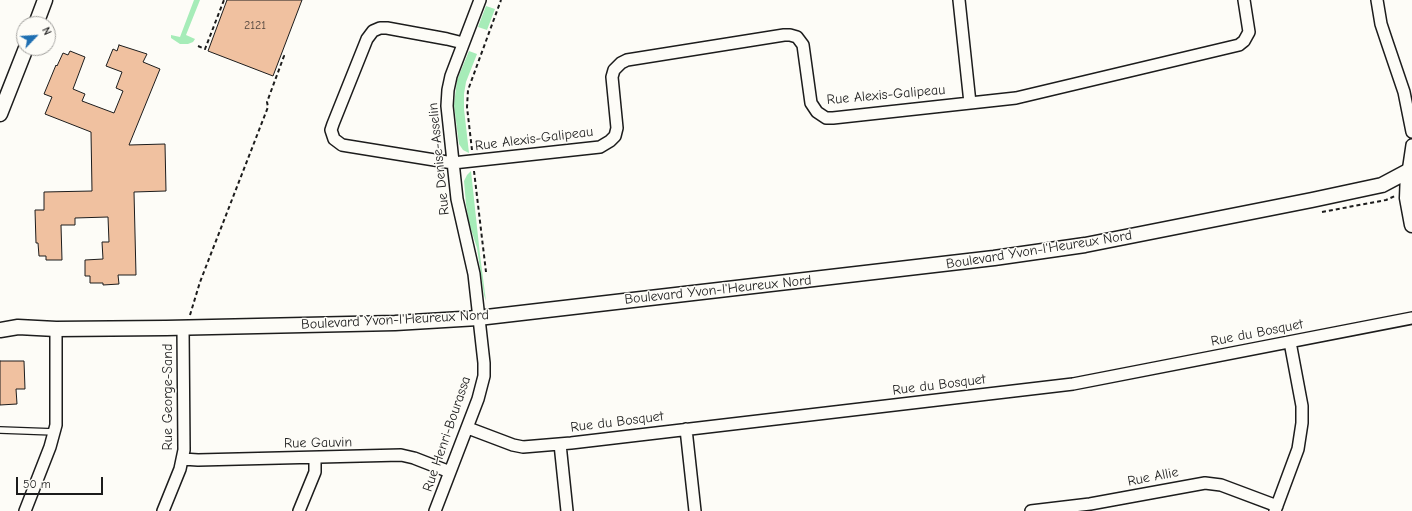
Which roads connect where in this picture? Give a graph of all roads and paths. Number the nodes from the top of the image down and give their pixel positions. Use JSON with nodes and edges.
{"nodes":[{"id":1,"x":45,"y":0,"type":"edge"},
{"id":2,"x":224,"y":0,"type":"edge"},
{"id":3,"x":480,"y":0,"type":"edge"},
{"id":4,"x":501,"y":0,"type":"edge"},
{"id":5,"x":959,"y":0,"type":"edge"},
{"id":6,"x":1244,"y":0,"type":"edge"},
{"id":7,"x":1377,"y":0,"type":"edge"},
{"id":8,"x":39,"y":16,"type":"edge"},
{"id":9,"x":463,"y":43,"type":"junction"},
{"id":10,"x":198,"y":46,"type":"dead end"},
{"id":11,"x":282,"y":55,"type":"dead end"},
{"id":12,"x":23,"y":56,"type":"edge"},
{"id":13,"x":970,"y":102,"type":"junction"},
{"id":14,"x":0,"y":114,"type":"edge"},
{"id":15,"x":1412,"y":132,"type":"edge"},
{"id":16,"x":1412,"y":145,"type":"edge"},
{"id":17,"x":472,"y":150,"type":"dead end"},
{"id":18,"x":453,"y":163,"type":"junction"},
{"id":19,"x":1411,"y":171,"type":"edge"},
{"id":20,"x":474,"y":172,"type":"dead end"},
{"id":21,"x":1412,"y":225,"type":"edge"},
{"id":22,"x":486,"y":276,"type":"dead end"},
{"id":23,"x":478,"y":318,"type":"junction"},
{"id":24,"x":1412,"y":318,"type":"edge"},
{"id":25,"x":0,"y":320,"type":"edge"},
{"id":26,"x":18,"y":327,"type":"junction"},
{"id":27,"x":186,"y":328,"type":"junction"},
{"id":28,"x":56,"y":329,"type":"junction"},
{"id":29,"x":0,"y":330,"type":"edge"},
{"id":30,"x":1290,"y":342,"type":"junction"},
{"id":31,"x":468,"y":428,"type":"junction"},
{"id":32,"x":686,"y":429,"type":"junction"},
{"id":33,"x":0,"y":430,"type":"edge"},
{"id":34,"x":55,"y":432,"type":"junction"},
{"id":35,"x":560,"y":444,"type":"junction"},
{"id":36,"x":315,"y":458,"type":"junction"},
{"id":37,"x":183,"y":459,"type":"junction"},
{"id":38,"x":450,"y":472,"type":"junction"},
{"id":39,"x":1276,"y":509,"type":"edge"},
{"id":40,"x":26,"y":511,"type":"edge"},
{"id":41,"x":163,"y":511,"type":"edge"},
{"id":42,"x":300,"y":511,"type":"edge"},
{"id":43,"x":436,"y":511,"type":"edge"},
{"id":44,"x":567,"y":511,"type":"edge"},
{"id":45,"x":695,"y":511,"type":"edge"},
{"id":46,"x":1031,"y":511,"type":"edge"}],
"edges":[{"from":1,"to":8,"type":"street"},
{"from":2,"to":10,"type":"path"},
{"from":3,"to":9,"type":"street","name":"Rue Denise-Asselin"},
{"from":4,"to":17,"type":"path"},
{"from":5,"to":13,"type":"street"},
{"from":6,"to":13,"type":"street","name":"Rue Alexis-Galipeau"},
{"from":7,"to":15,"type":"street"},
{"from":9,"to":18,"type":"street","name":"Rue Denise-Asselin"},
{"from":9,"to":18,"type":"street","name":"Rue Alexis-Galipeau"},
{"from":11,"to":27,"type":"path"},
{"from":12,"to":14,"type":"street"},
{"from":13,"to":18,"type":"street","name":"Rue Alexis-Galipeau"},
{"from":16,"to":19,"type":"street"},
{"from":18,"to":23,"type":"street","name":"Rue Denise-Asselin"},
{"from":19,"to":21,"type":"street"},
{"from":19,"to":23,"type":"street","name":"Boulevard Yvon-l'Heureux Nord"},
{"from":20,"to":22,"type":"path"},
{"from":23,"to":27,"type":"street","name":"Boulevard Yvon-l'Heureux Nord"},
{"from":23,"to":31,"type":"street","name":"Rue Henri-Bourassa"},
{"from":24,"to":30,"type":"street","name":"Rue du Bosquet"},
{"from":25,"to":26,"type":"street","name":"Boulevard Yvon-l'Heureux Nord"},
{"from":26,"to":28,"type":"street","name":"Boulevard Yvon-l'Heureux Nord"},
{"from":26,"to":29,"type":"street","name":"Boulevard Yvon-l'Heureux Nord"},
{"from":27,"to":28,"type":"street","name":"Boulevard Yvon-l'Heureux Nord"},
{"from":27,"to":37,"type":"street","name":"Rue George-Sand"},
{"from":28,"to":34,"type":"street"},
{"from":30,"to":32,"type":"street","name":"Rue du Bosquet"},
{"from":30,"to":39,"type":"street"},
{"from":31,"to":35,"type":"street","name":"Rue du Bosquet"},
{"from":31,"to":38,"type":"street","name":"Rue Henri-Bourassa"},
{"from":32,"to":35,"type":"street","name":"Rue du Bosquet"},
{"from":32,"to":45,"type":"street"},
{"from":33,"to":34,"type":"lane"},
{"from":34,"to":40,"type":"street"},
{"from":35,"to":44,"type":"street"},
{"from":36,"to":37,"type":"street","name":"Rue Gauvin"},
{"from":36,"to":38,"type":"street","name":"Rue Gauvin"},
{"from":36,"to":42,"type":"street"},
{"from":37,"to":41,"type":"street","name":"Rue George-Sand"},
{"from":38,"to":43,"type":"street","name":"Rue Henri-Bourassa"},
{"from":39,"to":46,"type":"street","name":"Rue Allie"}]}
